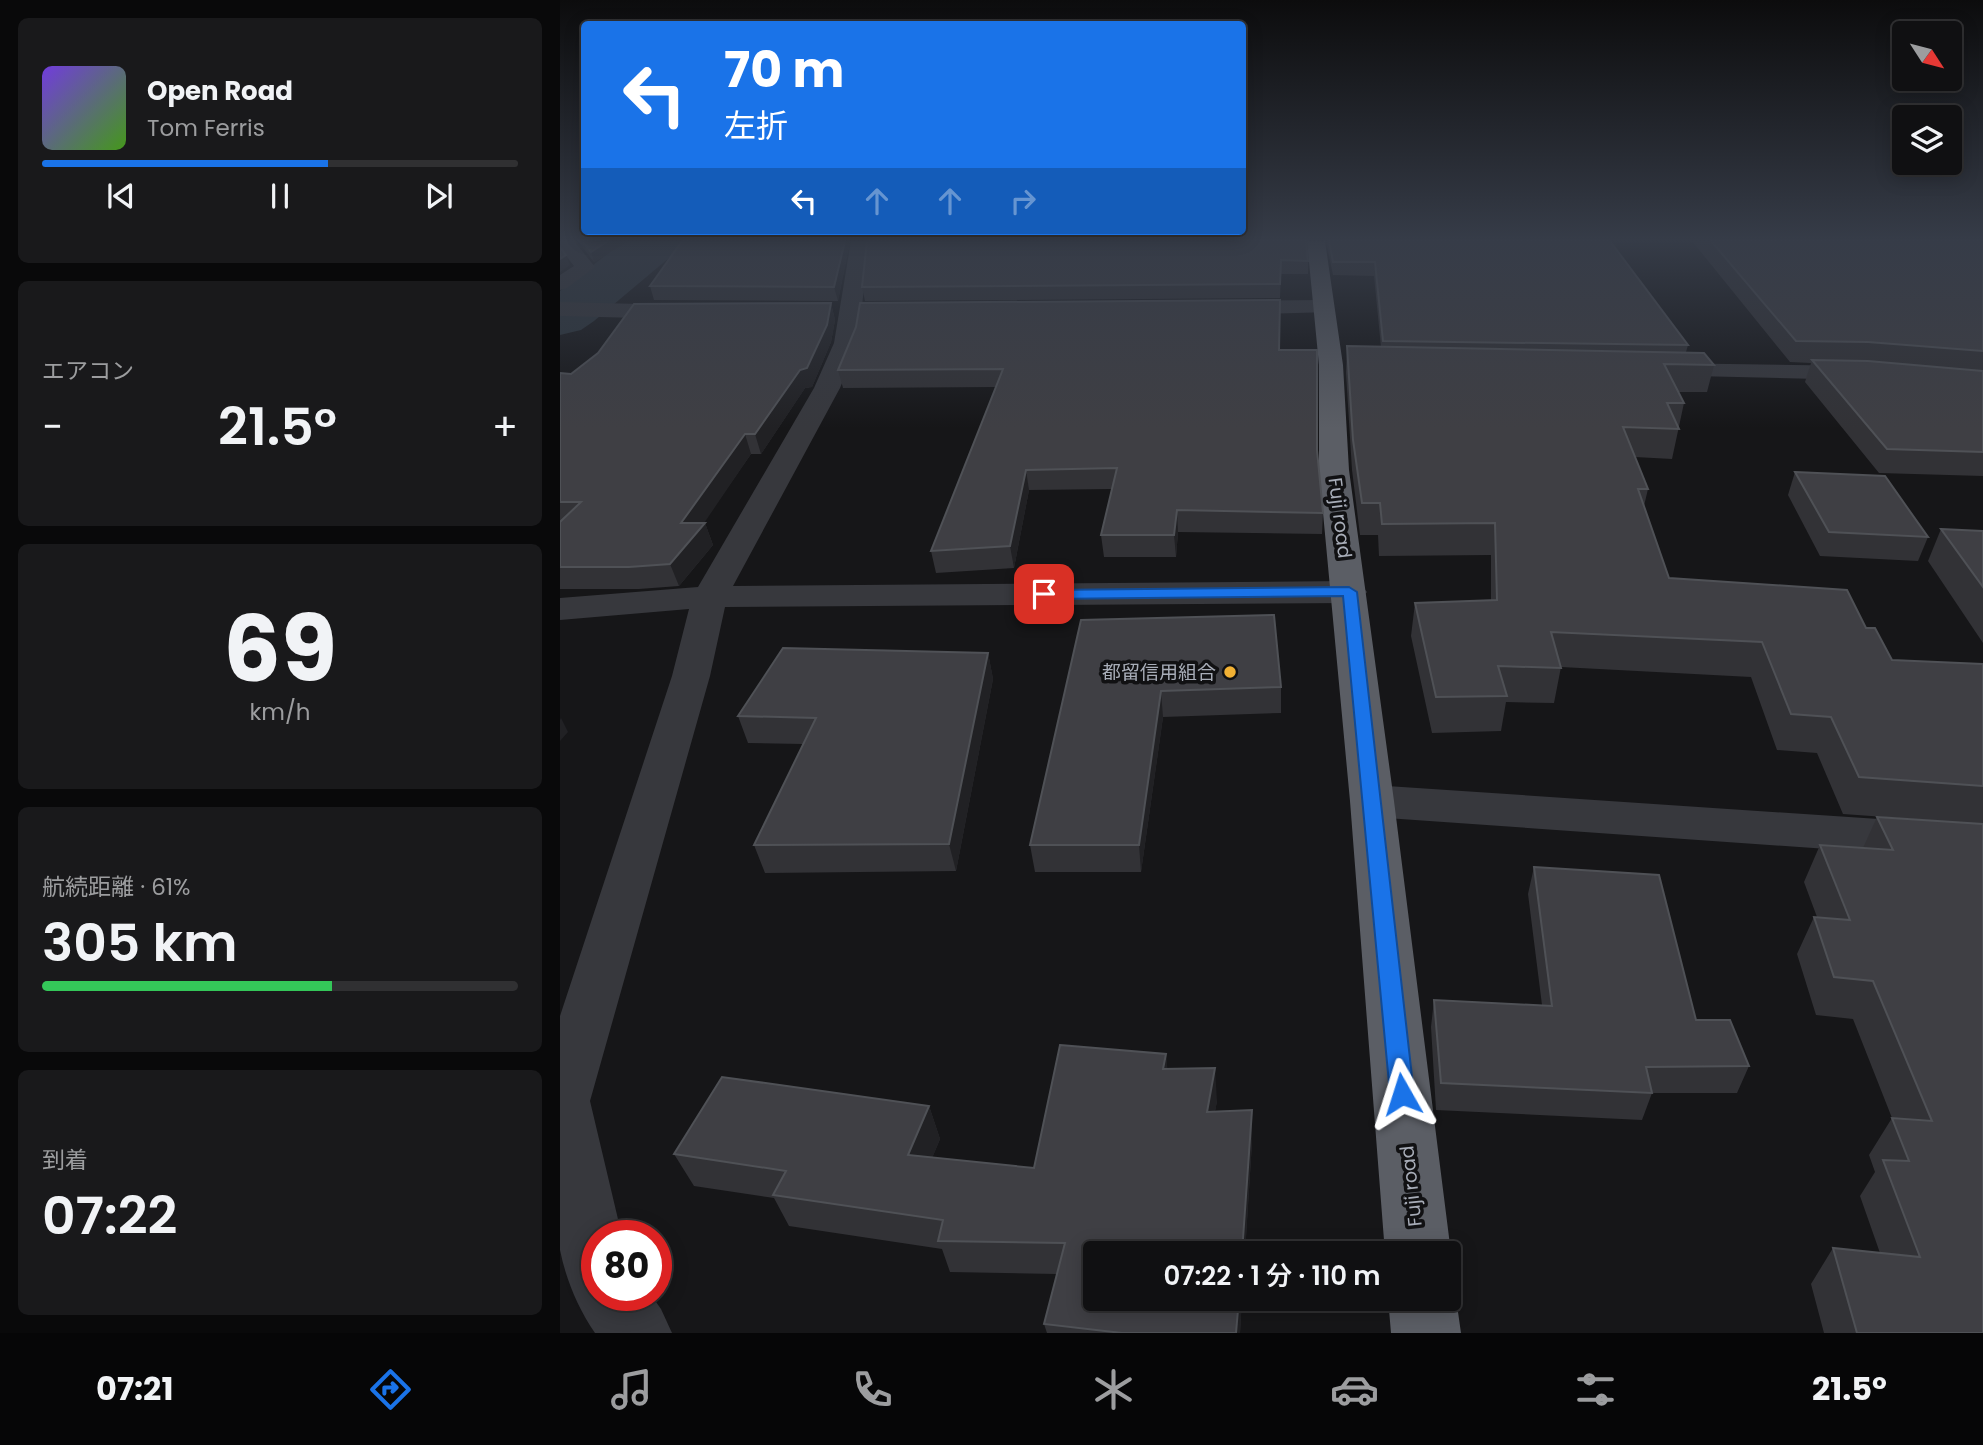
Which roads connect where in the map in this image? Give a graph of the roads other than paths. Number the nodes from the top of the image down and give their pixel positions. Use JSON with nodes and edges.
{"nodes":[{"id":1,"x":851,"y":303,"type":"edge"},
{"id":2,"x":1322,"y":303,"type":"edge"},
{"id":3,"x":1322,"y":307,"type":"junction"},
{"id":4,"x":560,"y":309,"type":"edge"},
{"id":5,"x":1201,"y":309,"type":"edge"},
{"id":6,"x":695,"y":312,"type":"edge"},
{"id":7,"x":1640,"y":369,"type":"edge"},
{"id":8,"x":1888,"y":376,"type":"edge"},
{"id":9,"x":1349,"y":592,"type":"junction"},
{"id":10,"x":710,"y":597,"type":"junction"},
{"id":11,"x":560,"y":609,"type":"edge"},
{"id":12,"x":1372,"y":801,"type":"junction"},
{"id":13,"x":1983,"y":843,"type":"edge"},
{"id":14,"x":561,"y":1104,"type":"edge"},
{"id":15,"x":586,"y":1220,"type":"edge"},
{"id":16,"x":1417,"y":1241,"type":"edge"},
{"id":17,"x":621,"y":1311,"type":"edge"},
{"id":18,"x":1423,"y":1311,"type":"edge"},
{"id":19,"x":637,"y":1333,"type":"edge"},
{"id":20,"x":1426,"y":1333,"type":"edge"}],
"edges":[{"from":1,"to":10,"type":"street"},
{"from":2,"to":3,"type":"highway","name":"Fuji road"},
{"from":3,"to":5,"type":"street"},
{"from":3,"to":9,"type":"highway","name":"Fuji road"},
{"from":4,"to":6,"type":"street"},
{"from":7,"to":8,"type":"street"},
{"from":9,"to":10,"type":"street"},
{"from":9,"to":12,"type":"highway","name":"Fuji road"},
{"from":10,"to":11,"type":"street"},
{"from":10,"to":14,"type":"street"},
{"from":12,"to":13,"type":"street"},
{"from":12,"to":16,"type":"highway","name":"Fuji road"},
{"from":14,"to":15,"type":"street"},
{"from":17,"to":19,"type":"street"},
{"from":18,"to":20,"type":"highway"}]}
